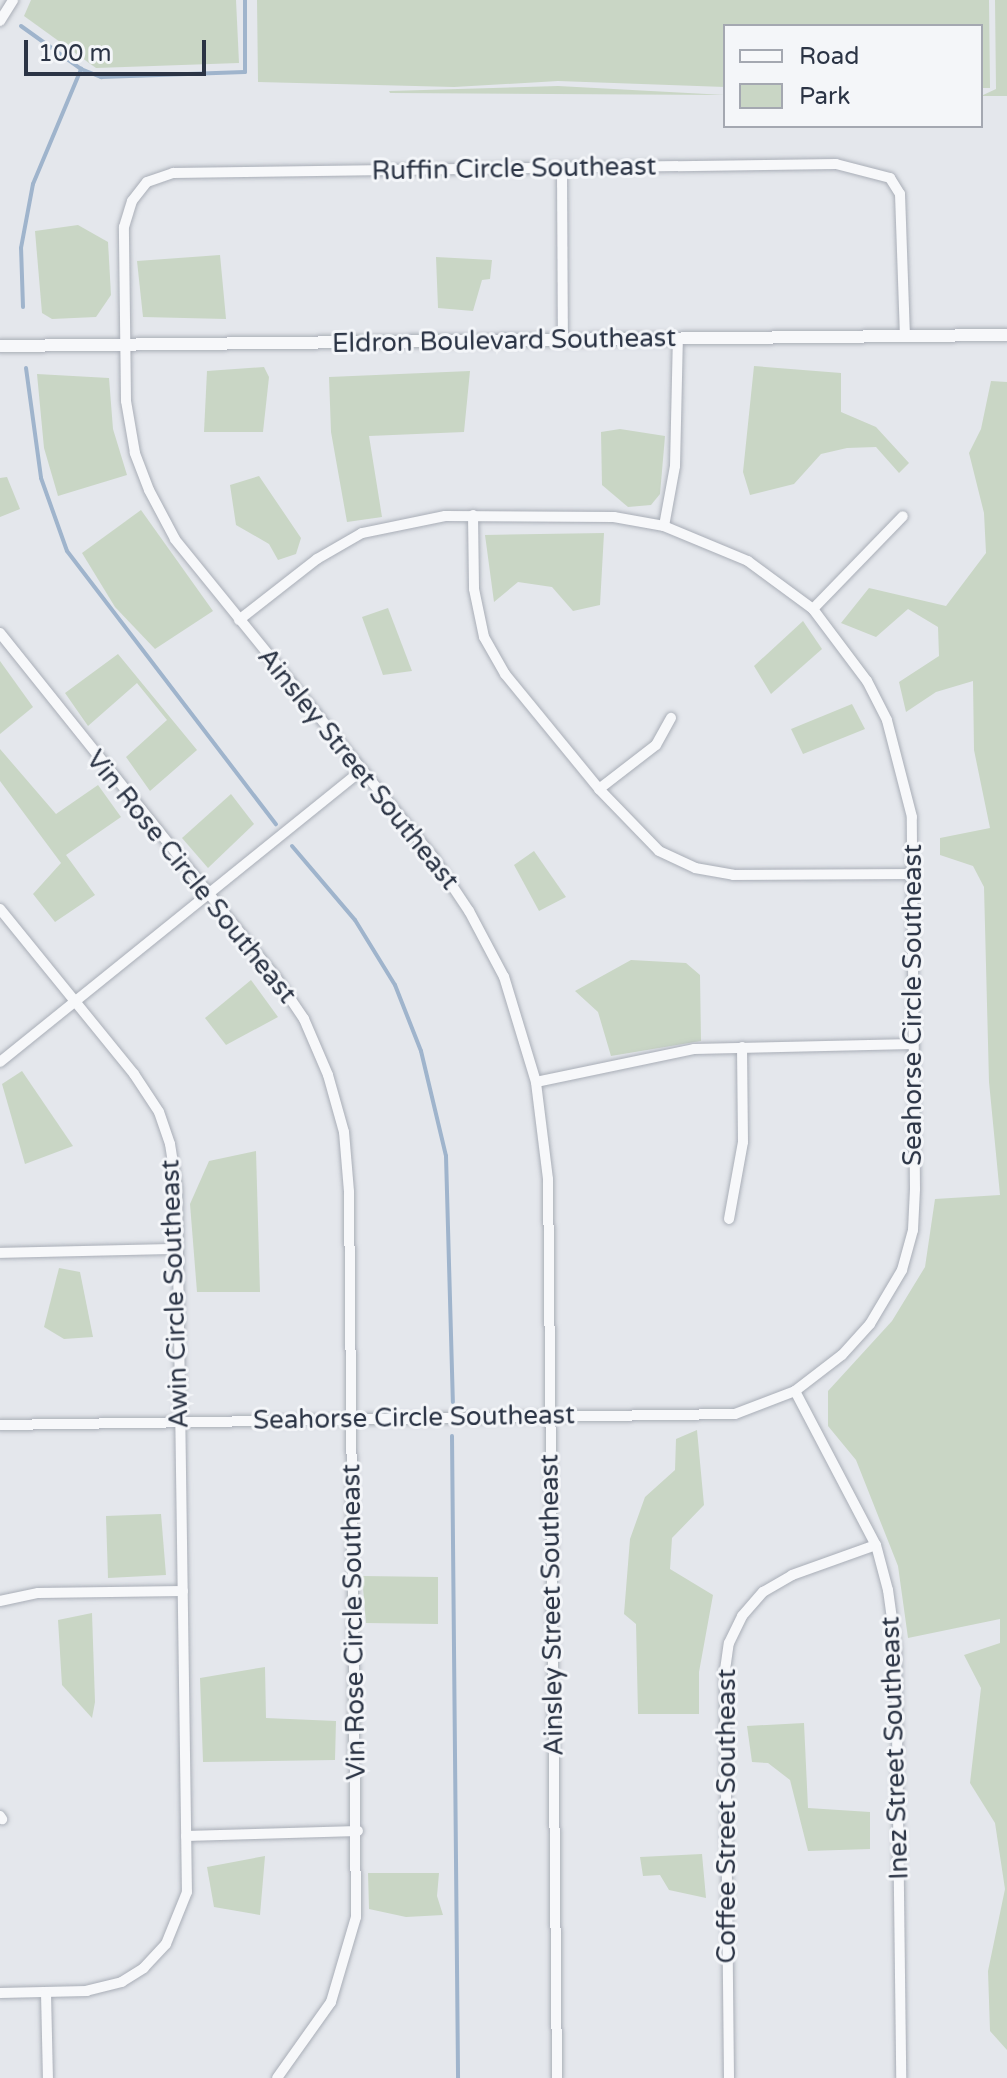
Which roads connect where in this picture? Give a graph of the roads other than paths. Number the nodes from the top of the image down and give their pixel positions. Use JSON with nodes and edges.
{"nodes":[{"id":1,"x":13,"y":0,"type":"edge"},
{"id":2,"x":0,"y":21,"type":"edge"},
{"id":3,"x":562,"y":169,"type":"junction"},
{"id":4,"x":1007,"y":335,"type":"edge"},
{"id":5,"x":905,"y":336,"type":"junction"},
{"id":6,"x":678,"y":338,"type":"junction"},
{"id":7,"x":563,"y":341,"type":"junction"},
{"id":8,"x":0,"y":346,"type":"edge"},
{"id":9,"x":126,"y":346,"type":"junction"},
{"id":10,"x":473,"y":515,"type":"junction"},
{"id":11,"x":903,"y":516,"type":"dead end"},
{"id":12,"x":664,"y":526,"type":"junction"},
{"id":13,"x":813,"y":609,"type":"junction"},
{"id":14,"x":239,"y":620,"type":"junction"},
{"id":15,"x":0,"y":633,"type":"edge"},
{"id":16,"x":671,"y":718,"type":"dead end"},
{"id":17,"x":362,"y":770,"type":"junction"},
{"id":18,"x":599,"y":789,"type":"junction"},
{"id":19,"x":912,"y":874,"type":"junction"},
{"id":20,"x":206,"y":895,"type":"junction"},
{"id":21,"x":0,"y":909,"type":"edge"},
{"id":22,"x":77,"y":1003,"type":"junction"},
{"id":23,"x":913,"y":1044,"type":"junction"},
{"id":24,"x":742,"y":1047,"type":"junction"},
{"id":25,"x":0,"y":1062,"type":"edge"},
{"id":26,"x":536,"y":1082,"type":"junction"},
{"id":27,"x":729,"y":1219,"type":"dead end"},
{"id":28,"x":177,"y":1249,"type":"junction"},
{"id":29,"x":0,"y":1253,"type":"edge"},
{"id":30,"x":795,"y":1391,"type":"junction"},
{"id":31,"x":550,"y":1416,"type":"junction"},
{"id":32,"x":350,"y":1419,"type":"junction"},
{"id":33,"x":179,"y":1421,"type":"junction"},
{"id":34,"x":0,"y":1425,"type":"edge"},
{"id":35,"x":876,"y":1545,"type":"junction"},
{"id":36,"x":183,"y":1591,"type":"junction"},
{"id":37,"x":0,"y":1601,"type":"edge"},
{"id":38,"x":358,"y":1831,"type":"junction"},
{"id":39,"x":186,"y":1836,"type":"junction"},
{"id":40,"x":0,"y":1993,"type":"edge"},
{"id":41,"x":46,"y":1993,"type":"junction"},
{"id":42,"x":48,"y":2078,"type":"edge"},
{"id":43,"x":277,"y":2078,"type":"edge"},
{"id":44,"x":557,"y":2078,"type":"edge"},
{"id":45,"x":729,"y":2078,"type":"edge"},
{"id":46,"x":901,"y":2078,"type":"edge"}],
"edges":[{"from":1,"to":2,"type":"street"},
{"from":3,"to":5,"type":"street","name":"Ruffin Circle Southeast"},
{"from":3,"to":7,"type":"street"},
{"from":3,"to":9,"type":"street","name":"Ruffin Circle Southeast"},
{"from":4,"to":5,"type":"street","name":"Eldron Boulevard Southeast"},
{"from":5,"to":6,"type":"street","name":"Eldron Boulevard Southeast"},
{"from":6,"to":7,"type":"street","name":"Eldron Boulevard Southeast"},
{"from":6,"to":12,"type":"street"},
{"from":7,"to":9,"type":"street","name":"Eldron Boulevard Southeast"},
{"from":8,"to":9,"type":"street","name":"Eldron Boulevard Southeast"},
{"from":9,"to":14,"type":"street","name":"Ainsley Street Southeast"},
{"from":10,"to":12,"type":"street","name":"Seahorse Circle Southeast"},
{"from":10,"to":14,"type":"street","name":"Seahorse Circle Southeast"},
{"from":10,"to":18,"type":"street"},
{"from":11,"to":13,"type":"street"},
{"from":12,"to":13,"type":"street","name":"Seahorse Circle Southeast"},
{"from":13,"to":19,"type":"street","name":"Seahorse Circle Southeast"},
{"from":14,"to":17,"type":"street","name":"Ainsley Street Southeast"},
{"from":15,"to":20,"type":"street","name":"Vin Rose Circle Southeast"},
{"from":16,"to":18,"type":"street"},
{"from":17,"to":20,"type":"street"},
{"from":17,"to":26,"type":"street","name":"Ainsley Street Southeast"},
{"from":18,"to":19,"type":"street"},
{"from":19,"to":23,"type":"street","name":"Seahorse Circle Southeast"},
{"from":20,"to":22,"type":"street"},
{"from":20,"to":32,"type":"street","name":"Vin Rose Circle Southeast"},
{"from":21,"to":22,"type":"street","name":"Awin Circle Southeast"},
{"from":22,"to":25,"type":"street"},
{"from":22,"to":28,"type":"street","name":"Awin Circle Southeast"},
{"from":23,"to":24,"type":"street"},
{"from":23,"to":30,"type":"street","name":"Seahorse Circle Southeast"},
{"from":24,"to":26,"type":"street"},
{"from":24,"to":27,"type":"street"},
{"from":26,"to":31,"type":"street","name":"Ainsley Street Southeast"},
{"from":28,"to":29,"type":"street"},
{"from":28,"to":33,"type":"street","name":"Awin Circle Southeast"},
{"from":30,"to":31,"type":"street","name":"Seahorse Circle Southeast"},
{"from":30,"to":35,"type":"street","name":"Inez Street Southeast"},
{"from":31,"to":32,"type":"street","name":"Seahorse Circle Southeast"},
{"from":31,"to":44,"type":"street","name":"Ainsley Street Southeast"},
{"from":32,"to":33,"type":"street","name":"Seahorse Circle Southeast"},
{"from":32,"to":38,"type":"street","name":"Vin Rose Circle Southeast"},
{"from":33,"to":34,"type":"street"},
{"from":33,"to":36,"type":"street","name":"Awin Circle Southeast"},
{"from":35,"to":45,"type":"street","name":"Coffee Street Southeast"},
{"from":35,"to":46,"type":"street","name":"Inez Street Southeast"},
{"from":36,"to":37,"type":"street"},
{"from":36,"to":39,"type":"street","name":"Awin Circle Southeast"},
{"from":38,"to":39,"type":"street"},
{"from":38,"to":43,"type":"street","name":"Vin Rose Circle Southeast"},
{"from":39,"to":41,"type":"street","name":"Awin Circle Southeast"},
{"from":40,"to":41,"type":"street","name":"Awin Circle Southeast"},
{"from":41,"to":42,"type":"street"}]}
